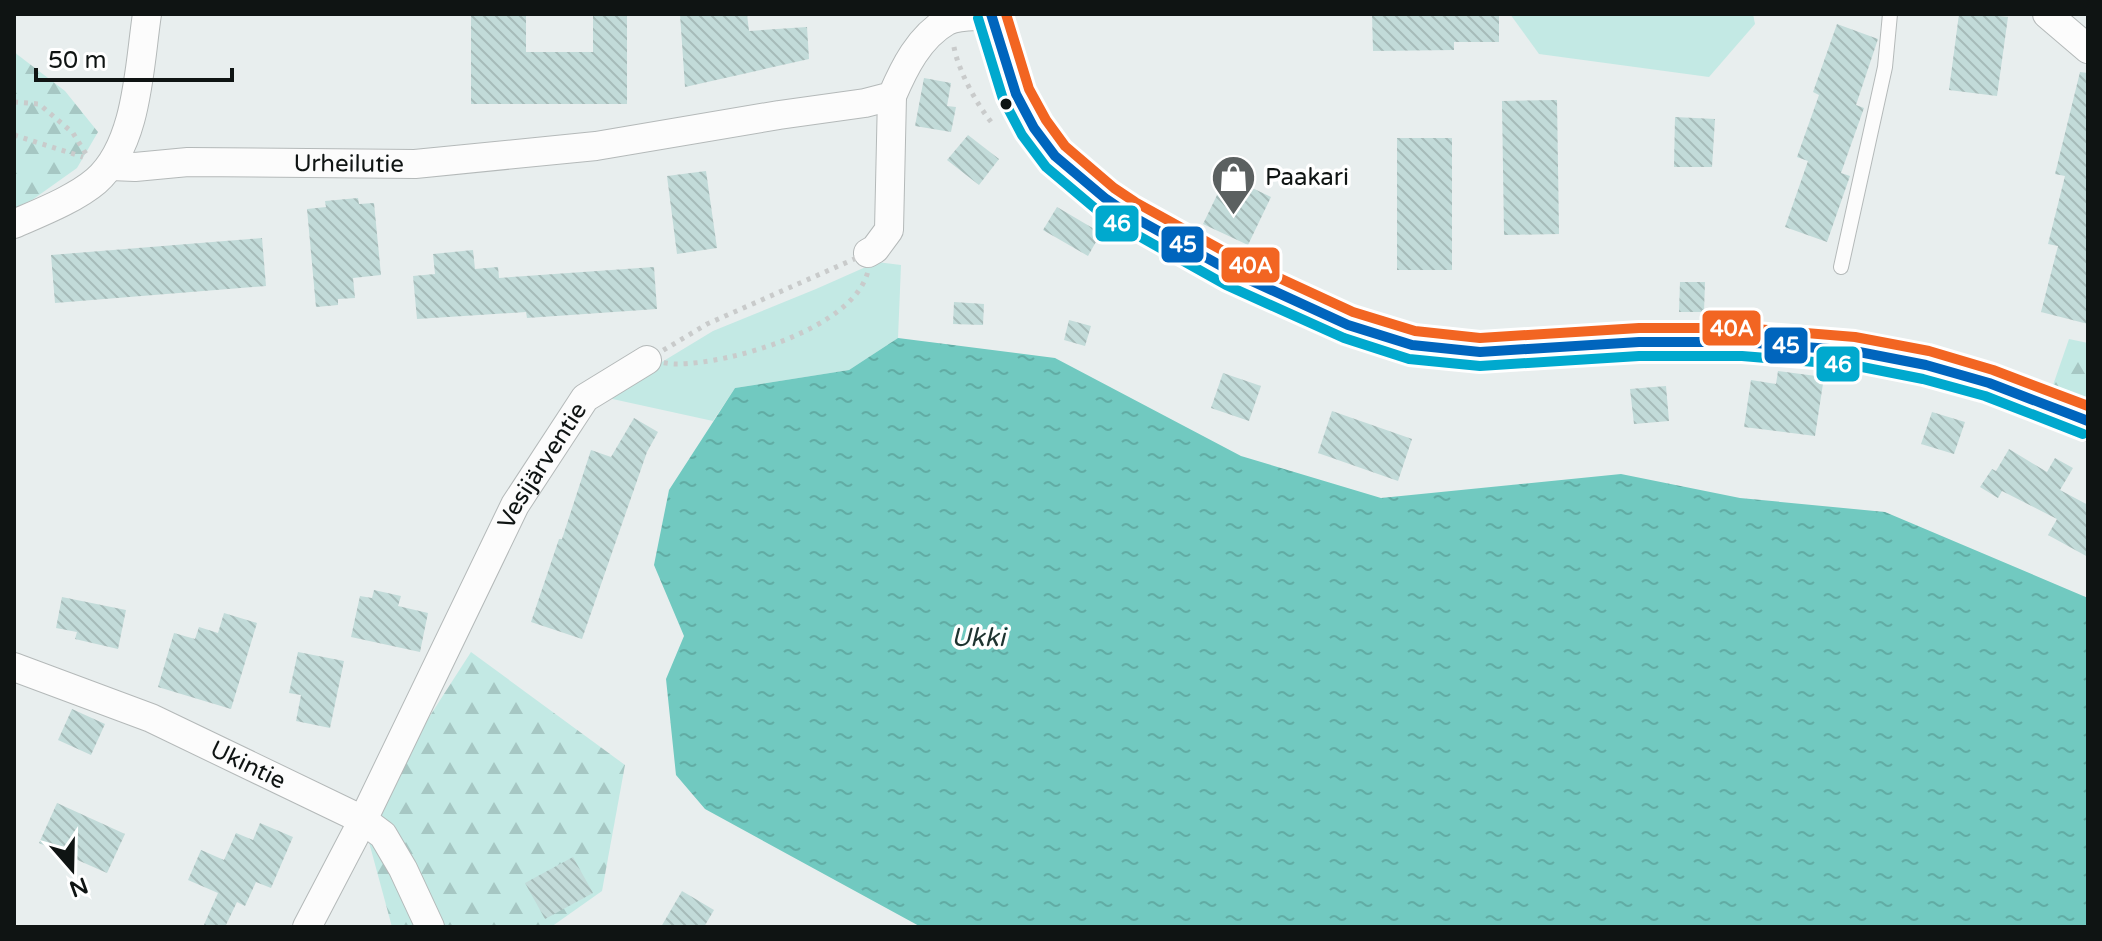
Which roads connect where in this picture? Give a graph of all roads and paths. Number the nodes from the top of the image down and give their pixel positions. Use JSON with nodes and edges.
{"nodes":[{"id":1,"x":147,"y":14,"type":"edge"},
{"id":2,"x":991,"y":14,"type":"edge"},
{"id":3,"x":1890,"y":14,"type":"edge"},
{"id":4,"x":2047,"y":14,"type":"edge"},
{"id":5,"x":2088,"y":49,"type":"edge"},
{"id":6,"x":892,"y":96,"type":"junction"},
{"id":7,"x":14,"y":102,"type":"edge"},
{"id":8,"x":14,"y":135,"type":"edge"},
{"id":9,"x":111,"y":166,"type":"junction"},
{"id":10,"x":14,"y":224,"type":"edge"},
{"id":11,"x":868,"y":253,"type":"junction"},
{"id":12,"x":1841,"y":267,"type":"dead end"},
{"id":13,"x":647,"y":360,"type":"junction"},
{"id":14,"x":2088,"y":421,"type":"edge"},
{"id":15,"x":14,"y":667,"type":"edge"},
{"id":16,"x":363,"y":820,"type":"junction"},
{"id":17,"x":307,"y":927,"type":"edge"},
{"id":18,"x":430,"y":927,"type":"edge"}],
"edges":[{"from":1,"to":9,"type":"street"},
{"from":2,"to":6,"type":"street"},
{"from":2,"to":14,"type":"main road"},
{"from":3,"to":12,"type":"lane"},
{"from":4,"to":5,"type":"street"},
{"from":6,"to":9,"type":"street","name":"Urheilutie"},
{"from":6,"to":11,"type":"street"},
{"from":7,"to":8,"type":"path"},
{"from":9,"to":10,"type":"street"},
{"from":11,"to":13,"type":"path"},
{"from":11,"to":13,"type":"path"},
{"from":13,"to":16,"type":"street","name":"Vesijärventie"},
{"from":15,"to":16,"type":"street","name":"Ukintie"},
{"from":16,"to":17,"type":"street","name":"Vesijärventie"},
{"from":16,"to":18,"type":"street","name":"Ukintie"}]}
